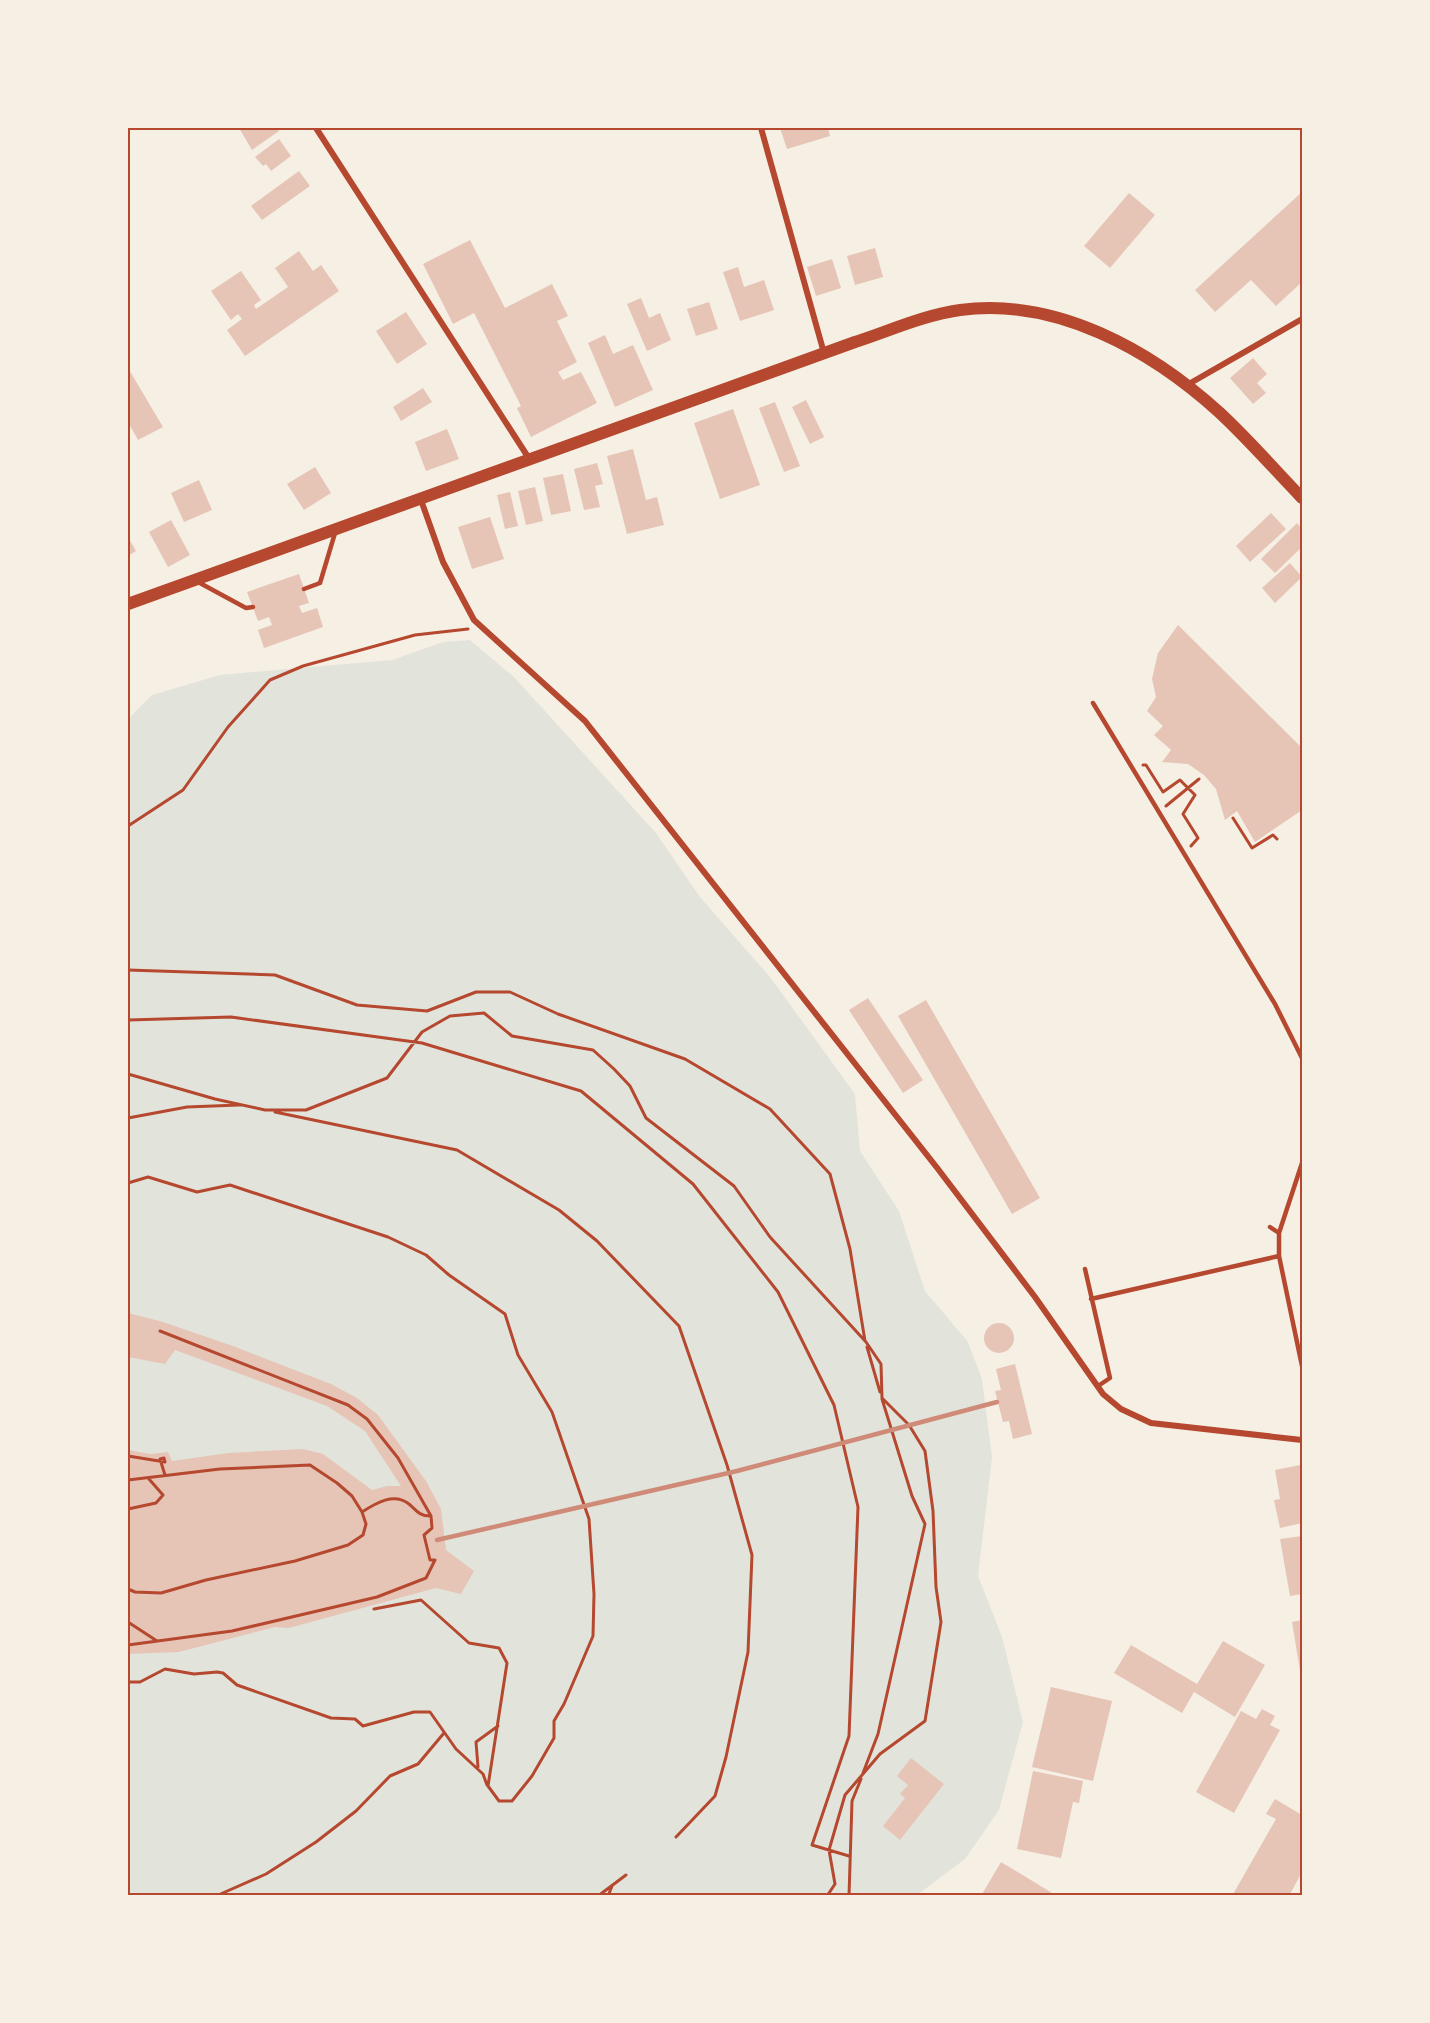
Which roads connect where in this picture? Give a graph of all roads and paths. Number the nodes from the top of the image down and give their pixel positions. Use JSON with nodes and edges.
{"nodes":[{"id":1,"x":316,"y":128,"type":"edge"},
{"id":2,"x":761,"y":128,"type":"edge"},
{"id":3,"x":1302,"y":319,"type":"edge"},
{"id":4,"x":824,"y":353,"type":"junction"},
{"id":5,"x":1186,"y":385,"type":"junction"},
{"id":6,"x":530,"y":460,"type":"junction"},
{"id":7,"x":1302,"y":498,"type":"edge"},
{"id":8,"x":421,"y":500,"type":"junction"},
{"id":9,"x":336,"y":531,"type":"junction"},
{"id":10,"x":195,"y":581,"type":"junction"},
{"id":11,"x":304,"y":589,"type":"dead end"},
{"id":12,"x":128,"y":604,"type":"edge"},
{"id":13,"x":253,"y":607,"type":"dead end"},
{"id":14,"x":492,"y":638,"type":"junction"},
{"id":15,"x":1093,"y":703,"type":"dead end"},
{"id":16,"x":1131,"y":767,"type":"junction"},
{"id":17,"x":1199,"y":779,"type":"dead end"},
{"id":18,"x":1189,"y":787,"type":"junction"},
{"id":19,"x":1158,"y":811,"type":"junction"},
{"id":20,"x":1233,"y":818,"type":"dead end"},
{"id":21,"x":128,"y":826,"type":"edge"},
{"id":22,"x":1277,"y":839,"type":"dead end"},
{"id":23,"x":1184,"y":854,"type":"junction"},
{"id":24,"x":128,"y":970,"type":"edge"},
{"id":25,"x":128,"y":1020,"type":"edge"},
{"id":26,"x":414,"y":1042,"type":"junction"},
{"id":27,"x":1302,"y":1058,"type":"edge"},
{"id":28,"x":128,"y":1074,"type":"edge"},
{"id":29,"x":244,"y":1105,"type":"junction"},
{"id":30,"x":265,"y":1110,"type":"junction"},
{"id":31,"x":128,"y":1118,"type":"edge"},
{"id":32,"x":1302,"y":1163,"type":"edge"},
{"id":33,"x":128,"y":1183,"type":"edge"},
{"id":34,"x":1270,"y":1227,"type":"dead end"},
{"id":35,"x":1279,"y":1233,"type":"junction"},
{"id":36,"x":1278,"y":1257,"type":"junction"},
{"id":37,"x":1085,"y":1269,"type":"dead end"},
{"id":38,"x":1091,"y":1299,"type":"junction"},
{"id":39,"x":160,"y":1331,"type":"dead end"},
{"id":40,"x":866,"y":1342,"type":"junction"},
{"id":41,"x":1302,"y":1366,"type":"edge"},
{"id":42,"x":1098,"y":1386,"type":"junction"},
{"id":43,"x":882,"y":1398,"type":"junction"},
{"id":44,"x":1302,"y":1440,"type":"edge"},
{"id":45,"x":128,"y":1456,"type":"edge"},
{"id":46,"x":165,"y":1475,"type":"junction"},
{"id":47,"x":149,"y":1479,"type":"junction"},
{"id":48,"x":128,"y":1480,"type":"edge"},
{"id":49,"x":128,"y":1509,"type":"edge"},
{"id":50,"x":362,"y":1512,"type":"junction"},
{"id":51,"x":431,"y":1516,"type":"junction"},
{"id":52,"x":128,"y":1589,"type":"edge"},
{"id":53,"x":374,"y":1609,"type":"dead end"},
{"id":54,"x":128,"y":1622,"type":"edge"},
{"id":55,"x":159,"y":1642,"type":"junction"},
{"id":56,"x":128,"y":1645,"type":"edge"},
{"id":57,"x":128,"y":1682,"type":"edge"},
{"id":58,"x":498,"y":1726,"type":"junction"},
{"id":59,"x":444,"y":1733,"type":"junction"},
{"id":60,"x":478,"y":1769,"type":"junction"},
{"id":61,"x":862,"y":1775,"type":"junction"},
{"id":62,"x":488,"y":1786,"type":"junction"},
{"id":63,"x":676,"y":1838,"type":"dead end"},
{"id":64,"x":830,"y":1850,"type":"junction"},
{"id":65,"x":849,"y":1856,"type":"junction"},
{"id":66,"x":626,"y":1875,"type":"dead end"},
{"id":67,"x":613,"y":1884,"type":"junction"},
{"id":68,"x":216,"y":1896,"type":"edge"},
{"id":69,"x":598,"y":1896,"type":"edge"},
{"id":70,"x":608,"y":1896,"type":"edge"},
{"id":71,"x":827,"y":1896,"type":"edge"},
{"id":72,"x":849,"y":1896,"type":"edge"}],
"edges":[{"from":1,"to":6,"type":"street"},
{"from":2,"to":4,"type":"street"},
{"from":3,"to":5,"type":"street"},
{"from":4,"to":5,"type":"main road"},
{"from":4,"to":6,"type":"main road"},
{"from":5,"to":7,"type":"main road"},
{"from":6,"to":8,"type":"main road"},
{"from":8,"to":9,"type":"main road"},
{"from":8,"to":14,"type":"street"},
{"from":9,"to":10,"type":"main road"},
{"from":9,"to":11,"type":"lane"},
{"from":10,"to":12,"type":"main road"},
{"from":10,"to":13,"type":"lane"},
{"from":14,"to":21,"type":"path"},
{"from":14,"to":42,"type":"street"},
{"from":15,"to":16,"type":"lane"},
{"from":16,"to":18,"type":"path"},
{"from":16,"to":19,"type":"lane"},
{"from":17,"to":18,"type":"path"},
{"from":18,"to":19,"type":"path"},
{"from":18,"to":23,"type":"path"},
{"from":19,"to":23,"type":"lane"},
{"from":20,"to":22,"type":"path"},
{"from":23,"to":27,"type":"lane"},
{"from":24,"to":40,"type":"path"},
{"from":25,"to":26,"type":"path"},
{"from":26,"to":30,"type":"path"},
{"from":26,"to":40,"type":"path"},
{"from":26,"to":64,"type":"path"},
{"from":28,"to":29,"type":"path"},
{"from":29,"to":30,"type":"path"},
{"from":29,"to":31,"type":"path"},
{"from":30,"to":63,"type":"path"},
{"from":32,"to":35,"type":"lane"},
{"from":33,"to":62,"type":"path"},
{"from":34,"to":35,"type":"lane"},
{"from":35,"to":36,"type":"lane"},
{"from":36,"to":38,"type":"lane"},
{"from":36,"to":41,"type":"lane"},
{"from":37,"to":38,"type":"lane"},
{"from":38,"to":42,"type":"lane"},
{"from":39,"to":51,"type":"path"},
{"from":40,"to":43,"type":"path"},
{"from":40,"to":43,"type":"path"},
{"from":42,"to":44,"type":"street"},
{"from":43,"to":61,"type":"path"},
{"from":43,"to":61,"type":"path"},
{"from":45,"to":46,"type":"path"},
{"from":46,"to":47,"type":"path"},
{"from":46,"to":50,"type":"path"},
{"from":47,"to":48,"type":"path"},
{"from":47,"to":49,"type":"path"},
{"from":50,"to":51,"type":"path"},
{"from":50,"to":52,"type":"path"},
{"from":51,"to":55,"type":"path"},
{"from":53,"to":58,"type":"path"},
{"from":54,"to":55,"type":"path"},
{"from":55,"to":56,"type":"path"},
{"from":57,"to":59,"type":"path"},
{"from":58,"to":60,"type":"path"},
{"from":58,"to":62,"type":"path"},
{"from":59,"to":60,"type":"path"},
{"from":59,"to":68,"type":"path"},
{"from":60,"to":62,"type":"path"},
{"from":61,"to":64,"type":"path"},
{"from":61,"to":65,"type":"path"},
{"from":64,"to":65,"type":"path"},
{"from":64,"to":71,"type":"path"},
{"from":65,"to":72,"type":"path"},
{"from":66,"to":67,"type":"path"},
{"from":67,"to":69,"type":"path"},
{"from":67,"to":70,"type":"path"}]}
